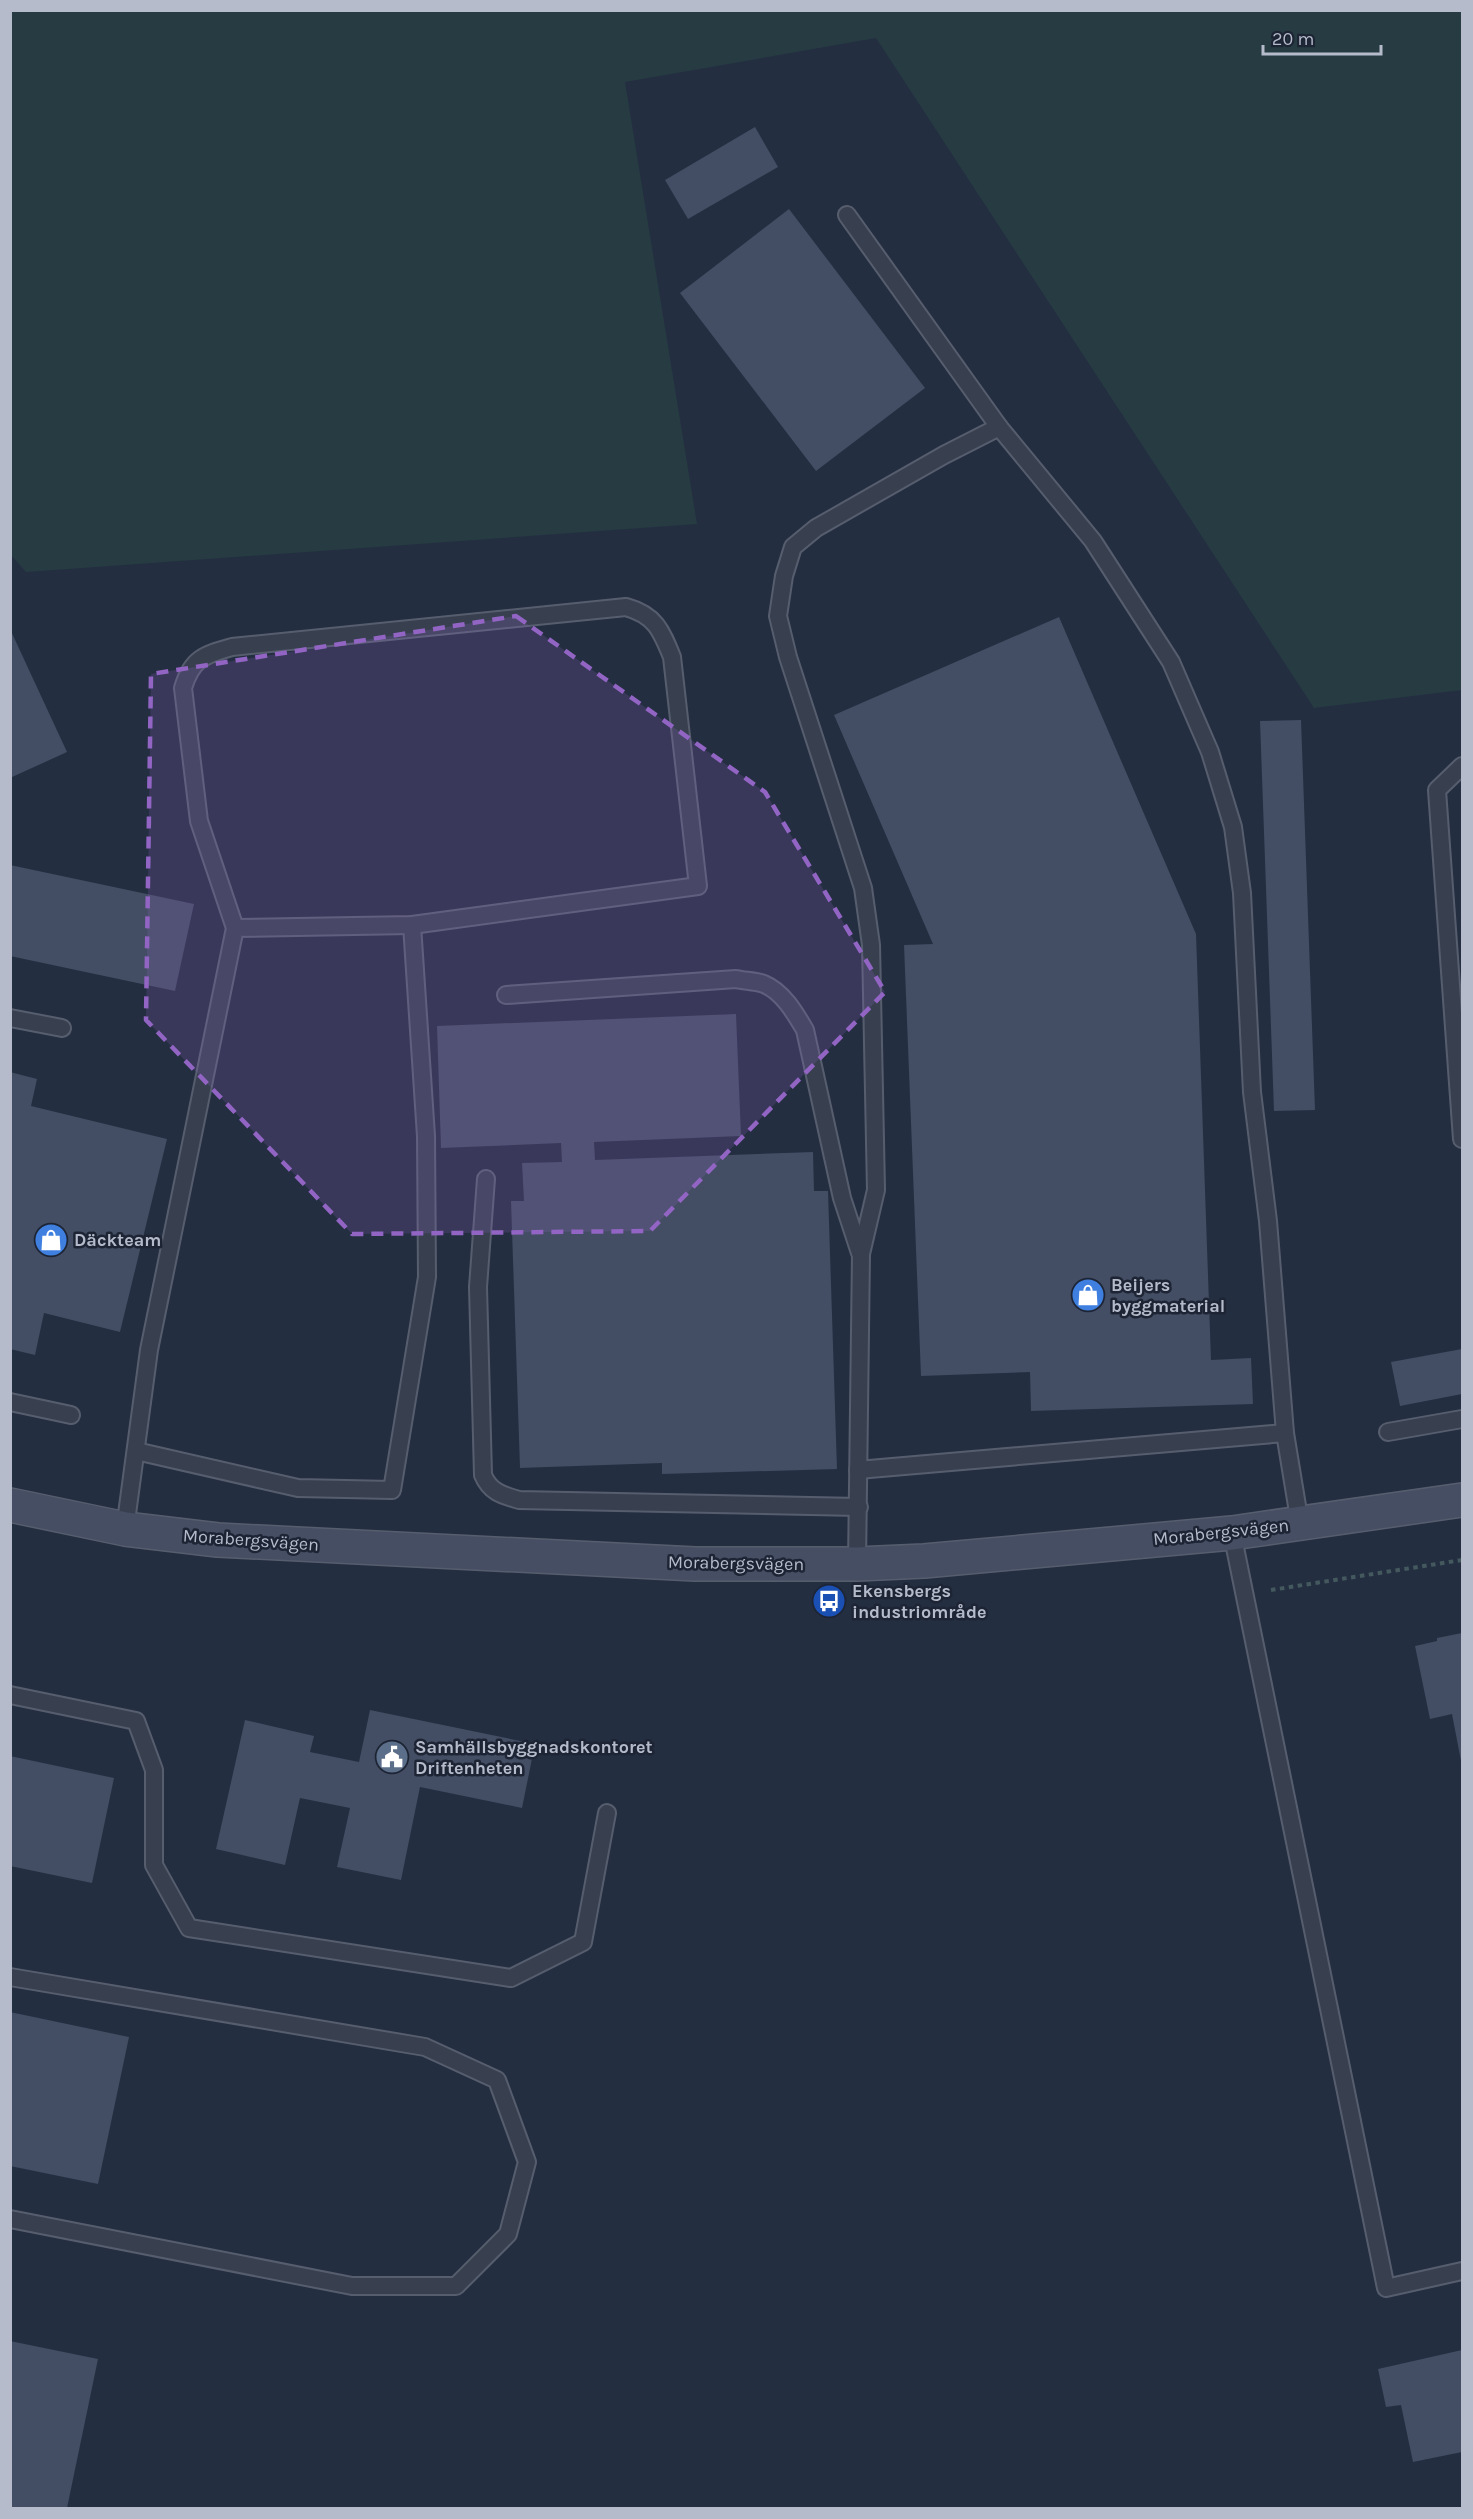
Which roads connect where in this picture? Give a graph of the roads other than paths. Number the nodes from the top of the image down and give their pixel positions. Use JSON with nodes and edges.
{"nodes":[{"id":1,"x":847,"y":214,"type":"dead end"},
{"id":2,"x":999,"y":427,"type":"junction"},
{"id":3,"x":1462,"y":766,"type":"edge"},
{"id":4,"x":412,"y":925,"type":"junction"},
{"id":5,"x":235,"y":928,"type":"junction"},
{"id":6,"x":506,"y":996,"type":"dead end"},
{"id":7,"x":10,"y":1018,"type":"edge"},
{"id":8,"x":62,"y":1028,"type":"dead end"},
{"id":9,"x":1462,"y":1139,"type":"edge"},
{"id":10,"x":486,"y":1179,"type":"dead end"},
{"id":11,"x":861,"y":1254,"type":"junction"},
{"id":12,"x":10,"y":1402,"type":"edge"},
{"id":13,"x":70,"y":1415,"type":"dead end"},
{"id":14,"x":1462,"y":1419,"type":"edge"},
{"id":15,"x":1388,"y":1432,"type":"dead end"},
{"id":16,"x":1286,"y":1433,"type":"junction"},
{"id":17,"x":136,"y":1451,"type":"junction"},
{"id":18,"x":858,"y":1470,"type":"junction"},
{"id":19,"x":1462,"y":1500,"type":"edge"},
{"id":20,"x":10,"y":1505,"type":"edge"},
{"id":21,"x":859,"y":1507,"type":"junction"},
{"id":22,"x":1300,"y":1524,"type":"junction"},
{"id":23,"x":125,"y":1529,"type":"junction"},
{"id":24,"x":1232,"y":1533,"type":"junction"},
{"id":25,"x":857,"y":1564,"type":"junction"},
{"id":26,"x":10,"y":1695,"type":"edge"},
{"id":27,"x":607,"y":1813,"type":"dead end"},
{"id":28,"x":10,"y":1977,"type":"edge"},
{"id":29,"x":10,"y":2219,"type":"edge"},
{"id":30,"x":1462,"y":2271,"type":"edge"}],
"edges":[{"from":1,"to":2,"type":"lane"},
{"from":2,"to":11,"type":"lane"},
{"from":2,"to":16,"type":"lane"},
{"from":3,"to":9,"type":"lane"},
{"from":4,"to":5,"type":"lane"},
{"from":4,"to":5,"type":"lane"},
{"from":4,"to":17,"type":"lane"},
{"from":5,"to":17,"type":"lane"},
{"from":6,"to":11,"type":"lane"},
{"from":7,"to":8,"type":"lane"},
{"from":10,"to":21,"type":"lane"},
{"from":11,"to":18,"type":"lane"},
{"from":12,"to":13,"type":"lane"},
{"from":14,"to":15,"type":"lane"},
{"from":16,"to":18,"type":"lane"},
{"from":16,"to":22,"type":"lane"},
{"from":17,"to":23,"type":"lane"},
{"from":18,"to":21,"type":"lane"},
{"from":19,"to":22,"type":"street","name":"Morabergsvägen"},
{"from":20,"to":23,"type":"street","name":"Morabergsvägen"},
{"from":21,"to":25,"type":"lane"},
{"from":22,"to":24,"type":"street","name":"Morabergsvägen"},
{"from":23,"to":25,"type":"street","name":"Morabergsvägen"},
{"from":24,"to":25,"type":"street","name":"Morabergsvägen"},
{"from":24,"to":30,"type":"lane"},
{"from":26,"to":27,"type":"lane"},
{"from":28,"to":29,"type":"lane"}]}
